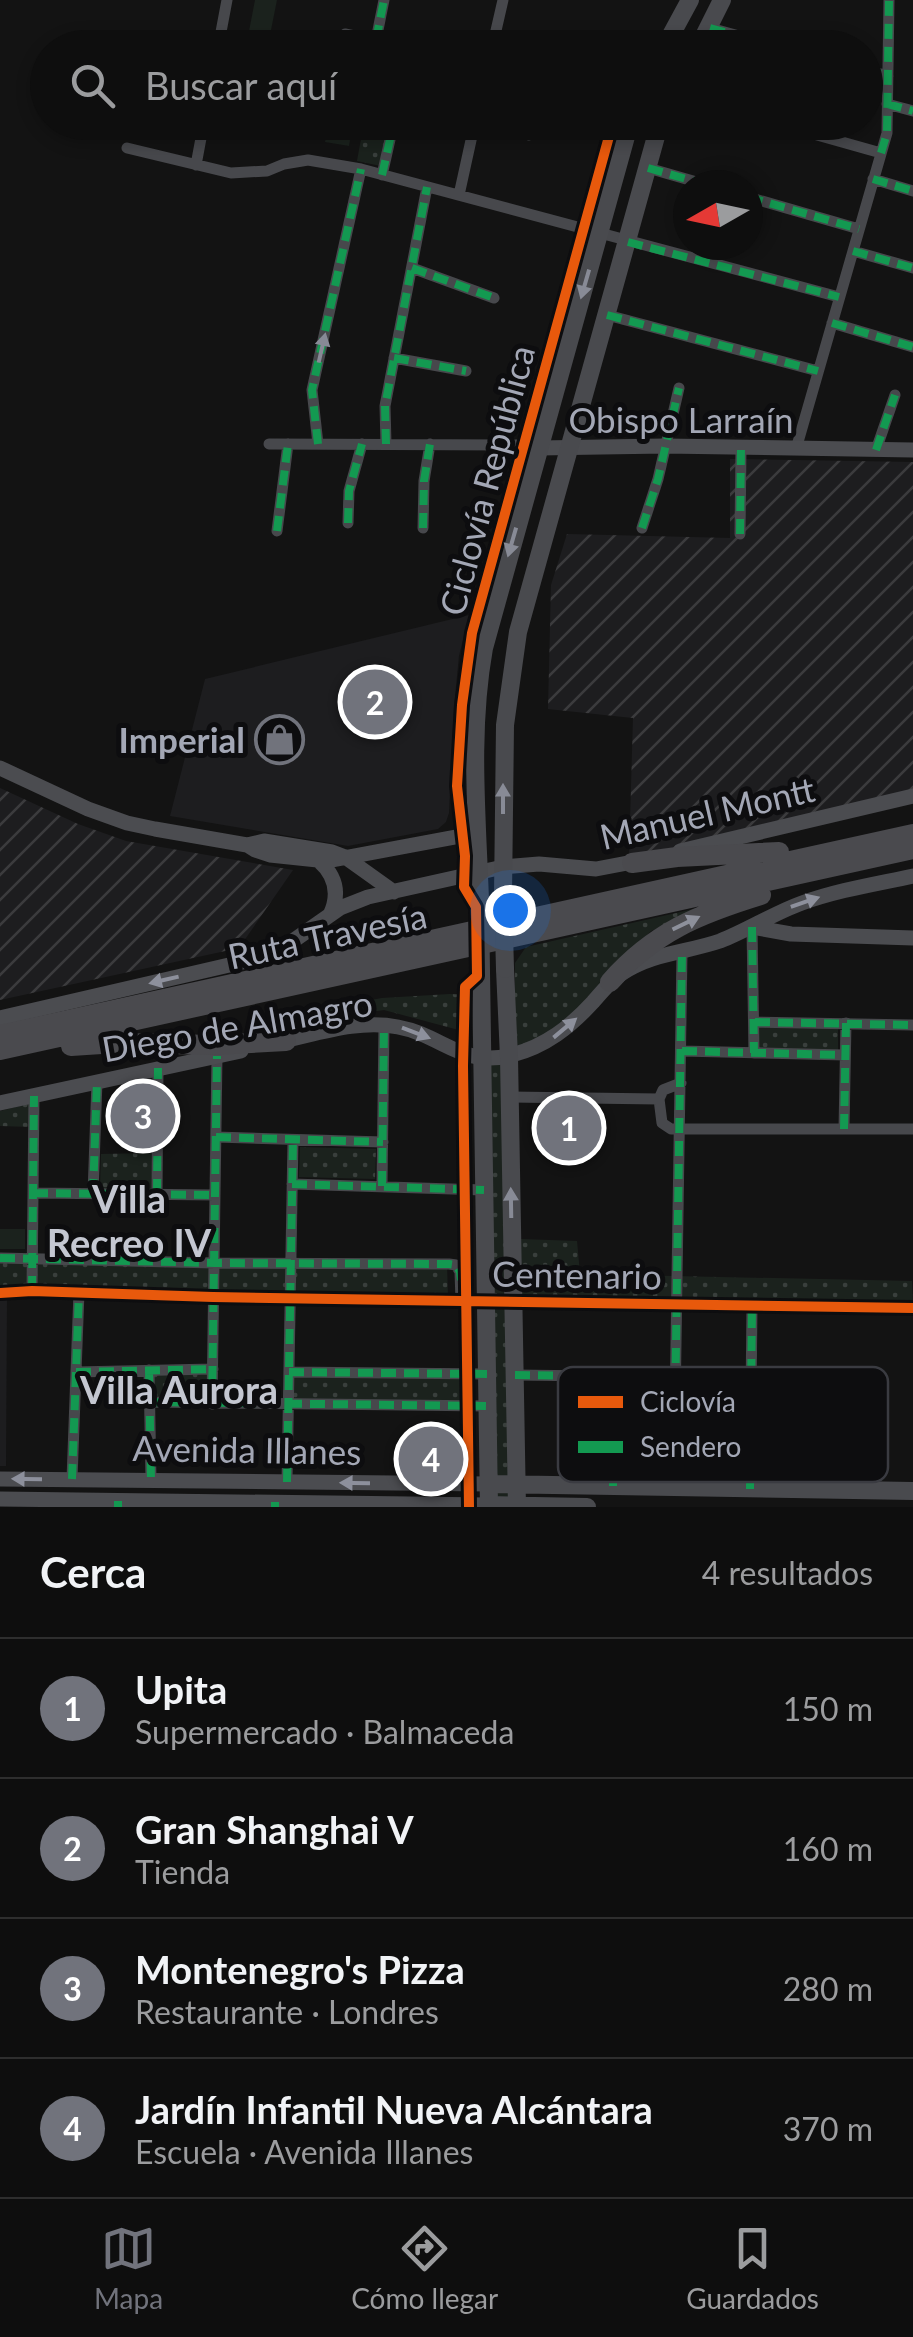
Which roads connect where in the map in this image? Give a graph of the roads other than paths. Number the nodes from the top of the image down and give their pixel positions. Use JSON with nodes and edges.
{"nodes":[{"id":1,"x":228,"y":0,"type":"edge"},
{"id":2,"x":384,"y":0,"type":"edge"},
{"id":3,"x":503,"y":0,"type":"edge"},
{"id":4,"x":690,"y":0,"type":"edge"},
{"id":5,"x":722,"y":0,"type":"edge"},
{"id":6,"x":889,"y":0,"type":"edge"},
{"id":7,"x":710,"y":28,"type":"joint"},
{"id":8,"x":222,"y":30,"type":"edge"},
{"id":9,"x":378,"y":30,"type":"edge"},
{"id":10,"x":497,"y":30,"type":"edge"},
{"id":11,"x":674,"y":30,"type":"edge"},
{"id":12,"x":717,"y":30,"type":"edge"},
{"id":13,"x":883,"y":75,"type":"edge"},
{"id":14,"x":888,"y":76,"type":"junction"},
{"id":15,"x":887,"y":104,"type":"junction"},
{"id":16,"x":913,"y":111,"type":"edge"},
{"id":17,"x":201,"y":140,"type":"edge"},
{"id":18,"x":390,"y":140,"type":"edge"},
{"id":19,"x":471,"y":140,"type":"edge"},
{"id":20,"x":625,"y":140,"type":"edge"},
{"id":21,"x":655,"y":140,"type":"edge"},
{"id":22,"x":835,"y":140,"type":"edge"},
{"id":23,"x":127,"y":148,"type":"dead end"},
{"id":24,"x":881,"y":153,"type":"junction"},
{"id":25,"x":196,"y":165,"type":"junction"},
{"id":26,"x":648,"y":168,"type":"junction"},
{"id":27,"x":361,"y":169,"type":"junction"},
{"id":28,"x":382,"y":175,"type":"junction"},
{"id":29,"x":673,"y":175,"type":"edge"},
{"id":30,"x":874,"y":178,"type":"junction"},
{"id":31,"x":427,"y":187,"type":"junction"},
{"id":32,"x":913,"y":191,"type":"edge"},
{"id":33,"x":459,"y":195,"type":"junction"},
{"id":34,"x":763,"y":201,"type":"edge"},
{"id":35,"x":859,"y":230,"type":"junction"},
{"id":36,"x":599,"y":234,"type":"junction"},
{"id":37,"x":628,"y":242,"type":"junction"},
{"id":38,"x":853,"y":251,"type":"junction"},
{"id":39,"x":412,"y":268,"type":"junction"},
{"id":40,"x":913,"y":268,"type":"edge"},
{"id":41,"x":839,"y":297,"type":"junction"},
{"id":42,"x":494,"y":298,"type":"dead end"},
{"id":43,"x":607,"y":315,"type":"junction"},
{"id":44,"x":832,"y":322,"type":"junction"},
{"id":45,"x":913,"y":347,"type":"edge"},
{"id":46,"x":394,"y":358,"type":"junction"},
{"id":47,"x":818,"y":370,"type":"junction"},
{"id":48,"x":466,"y":371,"type":"dead end"},
{"id":49,"x":680,"y":388,"type":"dead end"},
{"id":50,"x":895,"y":395,"type":"dead end"},
{"id":51,"x":268,"y":444,"type":"dead end"},
{"id":52,"x":288,"y":444,"type":"junction"},
{"id":53,"x":318,"y":444,"type":"junction"},
{"id":54,"x":362,"y":444,"type":"junction"},
{"id":55,"x":386,"y":444,"type":"junction"},
{"id":56,"x":430,"y":444,"type":"junction"},
{"id":57,"x":665,"y":446,"type":"junction"},
{"id":58,"x":539,"y":448,"type":"junction"},
{"id":59,"x":570,"y":448,"type":"junction"},
{"id":60,"x":741,"y":448,"type":"junction"},
{"id":61,"x":796,"y":449,"type":"junction"},
{"id":62,"x":876,"y":450,"type":"junction"},
{"id":63,"x":913,"y":450,"type":"edge"},
{"id":64,"x":348,"y":523,"type":"dead end"},
{"id":65,"x":423,"y":528,"type":"dead end"},
{"id":66,"x":642,"y":528,"type":"dead end"},
{"id":67,"x":278,"y":531,"type":"dead end"},
{"id":68,"x":740,"y":534,"type":"dead end"},
{"id":69,"x":500,"y":584,"type":"junction"},
{"id":70,"x":526,"y":601,"type":"junction"},
{"id":71,"x":0,"y":768,"type":"edge"},
{"id":72,"x":913,"y":796,"type":"edge"},
{"id":73,"x":477,"y":833,"type":"junction"},
{"id":74,"x":913,"y":834,"type":"edge"},
{"id":75,"x":248,"y":845,"type":"junction"},
{"id":76,"x":877,"y":849,"type":"junction"},
{"id":77,"x":913,"y":849,"type":"edge"},
{"id":78,"x":345,"y":857,"type":"junction"},
{"id":79,"x":320,"y":861,"type":"junction"},
{"id":80,"x":632,"y":862,"type":"junction"},
{"id":81,"x":503,"y":867,"type":"junction"},
{"id":82,"x":479,"y":873,"type":"junction"},
{"id":83,"x":913,"y":876,"type":"edge"},
{"id":84,"x":394,"y":892,"type":"junction"},
{"id":85,"x":330,"y":915,"type":"junction"},
{"id":86,"x":752,"y":928,"type":"junction"},
{"id":87,"x":913,"y":938,"type":"edge"},
{"id":88,"x":682,"y":952,"type":"junction"},
{"id":89,"x":610,"y":982,"type":"junction"},
{"id":90,"x":0,"y":1018,"type":"edge"},
{"id":91,"x":755,"y":1022,"type":"junction"},
{"id":92,"x":846,"y":1023,"type":"junction"},
{"id":93,"x":384,"y":1025,"type":"junction"},
{"id":94,"x":913,"y":1025,"type":"edge"},
{"id":95,"x":0,"y":1035,"type":"edge"},
{"id":96,"x":286,"y":1041,"type":"junction"},
{"id":97,"x":682,"y":1051,"type":"junction"},
{"id":98,"x":0,"y":1053,"type":"edge"},
{"id":99,"x":754,"y":1053,"type":"junction"},
{"id":100,"x":845,"y":1055,"type":"junction"},
{"id":101,"x":217,"y":1056,"type":"junction"},
{"id":102,"x":509,"y":1056,"type":"junction"},
{"id":103,"x":483,"y":1059,"type":"junction"},
{"id":104,"x":158,"y":1068,"type":"junction"},
{"id":105,"x":97,"y":1081,"type":"junction"},
{"id":106,"x":681,"y":1083,"type":"junction"},
{"id":107,"x":34,"y":1096,"type":"junction"},
{"id":108,"x":510,"y":1097,"type":"junction"},
{"id":109,"x":659,"y":1099,"type":"junction"},
{"id":110,"x":0,"y":1103,"type":"edge"},
{"id":111,"x":680,"y":1128,"type":"junction"},
{"id":112,"x":844,"y":1129,"type":"junction"},
{"id":113,"x":913,"y":1130,"type":"edge"},
{"id":114,"x":216,"y":1137,"type":"junction"},
{"id":115,"x":293,"y":1140,"type":"junction"},
{"id":116,"x":382,"y":1142,"type":"junction"},
{"id":117,"x":292,"y":1184,"type":"junction"},
{"id":118,"x":382,"y":1186,"type":"junction"},
{"id":119,"x":484,"y":1190,"type":"junction"},
{"id":120,"x":33,"y":1193,"type":"junction"},
{"id":121,"x":93,"y":1194,"type":"junction"},
{"id":122,"x":157,"y":1194,"type":"junction"},
{"id":123,"x":216,"y":1195,"type":"junction"},
{"id":124,"x":0,"y":1258,"type":"edge"},
{"id":125,"x":32,"y":1259,"type":"junction"},
{"id":126,"x":215,"y":1263,"type":"junction"},
{"id":127,"x":291,"y":1263,"type":"junction"},
{"id":128,"x":32,"y":1291,"type":"junction"},
{"id":129,"x":79,"y":1292,"type":"junction"},
{"id":130,"x":0,"y":1293,"type":"edge"},
{"id":131,"x":213,"y":1296,"type":"junction"},
{"id":132,"x":290,"y":1298,"type":"junction"},
{"id":133,"x":461,"y":1300,"type":"junction"},
{"id":134,"x":486,"y":1300,"type":"junction"},
{"id":135,"x":513,"y":1301,"type":"junction"},
{"id":136,"x":677,"y":1304,"type":"junction"},
{"id":137,"x":752,"y":1305,"type":"junction"},
{"id":138,"x":913,"y":1308,"type":"edge"},
{"id":139,"x":675,"y":1367,"type":"edge"},
{"id":140,"x":751,"y":1367,"type":"edge"},
{"id":141,"x":212,"y":1369,"type":"junction"},
{"id":142,"x":149,"y":1370,"type":"junction"},
{"id":143,"x":76,"y":1372,"type":"junction"},
{"id":144,"x":289,"y":1372,"type":"junction"},
{"id":145,"x":488,"y":1374,"type":"junction"},
{"id":146,"x":515,"y":1375,"type":"junction"},
{"id":147,"x":558,"y":1375,"type":"edge"},
{"id":148,"x":149,"y":1402,"type":"junction"},
{"id":149,"x":212,"y":1404,"type":"junction"},
{"id":150,"x":288,"y":1404,"type":"junction"},
{"id":151,"x":488,"y":1415,"type":"junction"},
{"id":152,"x":516,"y":1424,"type":"junction"},
{"id":153,"x":0,"y":1479,"type":"edge"},
{"id":154,"x":72,"y":1480,"type":"junction"},
{"id":155,"x":151,"y":1480,"type":"junction"},
{"id":156,"x":194,"y":1481,"type":"junction"},
{"id":157,"x":287,"y":1482,"type":"junction"},
{"id":158,"x":613,"y":1482,"type":"edge"},
{"id":159,"x":750,"y":1482,"type":"edge"},
{"id":160,"x":489,"y":1484,"type":"junction"},
{"id":161,"x":517,"y":1485,"type":"junction"},
{"id":162,"x":613,"y":1486,"type":"junction"},
{"id":163,"x":750,"y":1489,"type":"junction"},
{"id":164,"x":913,"y":1492,"type":"edge"},
{"id":165,"x":0,"y":1499,"type":"edge"},
{"id":166,"x":118,"y":1504,"type":"edge"},
{"id":167,"x":194,"y":1504,"type":"edge"},
{"id":168,"x":275,"y":1505,"type":"edge"},
{"id":169,"x":489,"y":1506,"type":"edge"},
{"id":170,"x":517,"y":1506,"type":"edge"},
{"id":171,"x":587,"y":1507,"type":"edge"}],
"edges":[{"from":1,"to":8,"type":"street"},
{"from":2,"to":9,"type":"street"},
{"from":3,"to":10,"type":"street"},
{"from":4,"to":11,"type":"main road"},
{"from":5,"to":7,"type":"main road"},
{"from":6,"to":14,"type":"street"},
{"from":7,"to":12,"type":"street"},
{"from":13,"to":14,"type":"street"},
{"from":14,"to":15,"type":"street"},
{"from":15,"to":16,"type":"street"},
{"from":15,"to":24,"type":"street"},
{"from":17,"to":25,"type":"street"},
{"from":18,"to":28,"type":"street"},
{"from":19,"to":33,"type":"street"},
{"from":20,"to":36,"type":"main road"},
{"from":21,"to":26,"type":"main road"},
{"from":22,"to":24,"type":"street"},
{"from":23,"to":25,"type":"street"},
{"from":24,"to":30,"type":"street"},
{"from":25,"to":27,"type":"street"},
{"from":26,"to":29,"type":"street"},
{"from":26,"to":37,"type":"main road"},
{"from":27,"to":28,"type":"street"},
{"from":53,"to":27,"type":"street","one_way":true},
{"from":28,"to":31,"type":"street"},
{"from":30,"to":32,"type":"street"},
{"from":30,"to":35,"type":"street"},
{"from":31,"to":33,"type":"street"},
{"from":31,"to":39,"type":"street"},
{"from":33,"to":36,"type":"street"},
{"from":34,"to":35,"type":"street"},
{"from":35,"to":38,"type":"street"},
{"from":36,"to":37,"type":"street"},
{"from":36,"to":58,"type":"main road","one_way":true},
{"from":37,"to":41,"type":"street"},
{"from":37,"to":43,"type":"main road"},
{"from":38,"to":40,"type":"street"},
{"from":38,"to":41,"type":"street"},
{"from":39,"to":42,"type":"street"},
{"from":39,"to":46,"type":"street"},
{"from":41,"to":44,"type":"street"},
{"from":43,"to":47,"type":"street"},
{"from":43,"to":59,"type":"main road"},
{"from":44,"to":45,"type":"street"},
{"from":44,"to":47,"type":"street"},
{"from":46,"to":48,"type":"street"},
{"from":46,"to":55,"type":"street"},
{"from":47,"to":61,"type":"street"},
{"from":49,"to":57,"type":"street"},
{"from":50,"to":62,"type":"street"},
{"from":51,"to":52,"type":"street","name":"Obispo Larraín"},
{"from":52,"to":53,"type":"street","name":"Obispo Larraín"},
{"from":52,"to":67,"type":"street"},
{"from":53,"to":54,"type":"street","name":"Obispo Larraín"},
{"from":54,"to":55,"type":"street","name":"Obispo Larraín"},
{"from":54,"to":64,"type":"street"},
{"from":55,"to":56,"type":"street","name":"Obispo Larraín"},
{"from":56,"to":58,"type":"street","name":"Obispo Larraín"},
{"from":56,"to":65,"type":"street"},
{"from":57,"to":59,"type":"main road","name":"Obispo Larraín"},
{"from":57,"to":60,"type":"main road","name":"Obispo Larraín"},
{"from":57,"to":66,"type":"street"},
{"from":58,"to":59,"type":"main road","name":"Obispo Larraín"},
{"from":58,"to":69,"type":"main road","one_way":true},
{"from":59,"to":70,"type":"main road"},
{"from":60,"to":61,"type":"main road","name":"Obispo Larraín"},
{"from":60,"to":68,"type":"street"},
{"from":61,"to":62,"type":"main road","name":"Obispo Larraín"},
{"from":62,"to":63,"type":"main road","name":"Obispo Larraín"},
{"from":69,"to":70,"type":"main road"},
{"from":69,"to":73,"type":"main road"},
{"from":81,"to":70,"type":"main road","one_way":true},
{"from":71,"to":75,"type":"main road"},
{"from":72,"to":80,"type":"main road","name":"Manuel Montt"},
{"from":73,"to":78,"type":"main road"},
{"from":73,"to":82,"type":"main road"},
{"from":74,"to":76,"type":"highway","name":"Ruta Travesía"},
{"from":75,"to":78,"type":"main road"},
{"from":75,"to":79,"type":"main road"},
{"from":76,"to":77,"type":"highway","name":"Ruta Travesía"},
{"from":76,"to":80,"type":"highway"},
{"from":89,"to":76,"type":"highway","one_way":true},
{"from":76,"to":95,"type":"highway","name":"Ruta Travesía"},
{"from":76,"to":98,"type":"highway","name":"Ruta Travesía"},
{"from":78,"to":79,"type":"main road"},
{"from":78,"to":84,"type":"main road"},
{"from":79,"to":85,"type":"main road"},
{"from":80,"to":81,"type":"main road","name":"Manuel Montt"},
{"from":81,"to":82,"type":"main road","name":"Manuel Montt"},
{"from":81,"to":102,"type":"main road","bridge":true},
{"from":82,"to":84,"type":"main road","name":"Manuel Montt"},
{"from":82,"to":103,"type":"main road","bridge":true},
{"from":86,"to":83,"type":"main road","name":"Diego de Almagro","one_way":true},
{"from":84,"to":85,"type":"main road","name":"Manuel Montt"},
{"from":85,"to":90,"type":"main road","name":"Manuel Montt","one_way":true},
{"from":86,"to":87,"type":"main road"},
{"from":86,"to":88,"type":"main road","name":"Diego de Almagro"},
{"from":86,"to":91,"type":"street"},
{"from":88,"to":89,"type":"main road","name":"Diego de Almagro"},
{"from":88,"to":97,"type":"street"},
{"from":102,"to":89,"type":"main road","name":"Diego de Almagro","one_way":true},
{"from":91,"to":92,"type":"street"},
{"from":91,"to":99,"type":"street"},
{"from":92,"to":94,"type":"street"},
{"from":92,"to":100,"type":"street"},
{"from":93,"to":96,"type":"main road","name":"Diego de Almagro"},
{"from":93,"to":103,"type":"main road","name":"Diego de Almagro","one_way":true},
{"from":93,"to":116,"type":"street"},
{"from":96,"to":98,"type":"highway"},
{"from":96,"to":101,"type":"main road","name":"Diego de Almagro"},
{"from":97,"to":99,"type":"street"},
{"from":97,"to":106,"type":"street"},
{"from":99,"to":100,"type":"street"},
{"from":100,"to":112,"type":"street"},
{"from":101,"to":104,"type":"main road","name":"Diego de Almagro"},
{"from":101,"to":114,"type":"street"},
{"from":102,"to":103,"type":"main road","name":"Diego de Almagro"},
{"from":102,"to":108,"type":"main road"},
{"from":103,"to":119,"type":"main road"},
{"from":104,"to":105,"type":"main road","name":"Diego de Almagro"},
{"from":104,"to":122,"type":"street"},
{"from":105,"to":107,"type":"main road","name":"Diego de Almagro"},
{"from":105,"to":121,"type":"street"},
{"from":106,"to":109,"type":"street"},
{"from":106,"to":111,"type":"street"},
{"from":107,"to":110,"type":"main road","name":"Diego de Almagro"},
{"from":107,"to":120,"type":"street"},
{"from":108,"to":109,"type":"street"},
{"from":135,"to":108,"type":"main road","one_way":true},
{"from":109,"to":111,"type":"street"},
{"from":111,"to":112,"type":"street"},
{"from":111,"to":136,"type":"street"},
{"from":112,"to":113,"type":"street"},
{"from":114,"to":115,"type":"street"},
{"from":114,"to":123,"type":"street"},
{"from":115,"to":116,"type":"street"},
{"from":115,"to":117,"type":"street"},
{"from":116,"to":118,"type":"street"},
{"from":117,"to":118,"type":"street"},
{"from":117,"to":127,"type":"street"},
{"from":118,"to":119,"type":"street"},
{"from":119,"to":134,"type":"main road"},
{"from":120,"to":121,"type":"street"},
{"from":120,"to":125,"type":"street"},
{"from":121,"to":122,"type":"street"},
{"from":122,"to":123,"type":"street"},
{"from":123,"to":126,"type":"street"},
{"from":124,"to":125,"type":"street","name":"Centenario"},
{"from":125,"to":126,"type":"street","name":"Centenario"},
{"from":125,"to":128,"type":"street"},
{"from":126,"to":127,"type":"street","name":"Centenario"},
{"from":126,"to":131,"type":"street"},
{"from":127,"to":132,"type":"street"},
{"from":127,"to":133,"type":"street","name":"Centenario"},
{"from":128,"to":129,"type":"street","name":"Centenario"},
{"from":128,"to":130,"type":"street","name":"Centenario"},
{"from":129,"to":131,"type":"street","name":"Centenario"},
{"from":129,"to":143,"type":"street"},
{"from":131,"to":132,"type":"street","name":"Centenario"},
{"from":131,"to":141,"type":"street"},
{"from":132,"to":133,"type":"street","name":"Centenario"},
{"from":132,"to":144,"type":"street"},
{"from":133,"to":134,"type":"street","name":"Centenario"},
{"from":134,"to":135,"type":"street","name":"Centenario"},
{"from":134,"to":145,"type":"main road"},
{"from":135,"to":136,"type":"street","name":"Centenario"},
{"from":135,"to":146,"type":"main road"},
{"from":136,"to":137,"type":"street","name":"Centenario"},
{"from":136,"to":139,"type":"street"},
{"from":137,"to":138,"type":"street","name":"Centenario"},
{"from":137,"to":140,"type":"street"},
{"from":141,"to":142,"type":"street"},
{"from":141,"to":149,"type":"street"},
{"from":142,"to":143,"type":"street"},
{"from":142,"to":148,"type":"street"},
{"from":143,"to":154,"type":"street"},
{"from":144,"to":145,"type":"street"},
{"from":144,"to":150,"type":"street"},
{"from":145,"to":151,"type":"main road"},
{"from":146,"to":147,"type":"street"},
{"from":146,"to":152,"type":"main road"},
{"from":148,"to":149,"type":"street"},
{"from":148,"to":155,"type":"street"},
{"from":149,"to":150,"type":"street"},
{"from":150,"to":151,"type":"street"},
{"from":150,"to":157,"type":"street"},
{"from":151,"to":152,"type":"main road"},
{"from":151,"to":160,"type":"main road"},
{"from":152,"to":161,"type":"main road"},
{"from":154,"to":153,"type":"main road","name":"Avenida Illanes","one_way":true},
{"from":154,"to":155,"type":"main road","name":"Avenida Illanes"},
{"from":155,"to":156,"type":"main road","name":"Avenida Illanes"},
{"from":156,"to":157,"type":"main road","name":"Avenida Illanes"},
{"from":156,"to":167,"type":"main road"},
{"from":160,"to":157,"type":"main road","name":"Avenida Illanes","one_way":true},
{"from":158,"to":162,"type":"street"},
{"from":159,"to":163,"type":"street"},
{"from":160,"to":161,"type":"main road","name":"Avenida Illanes"},
{"from":160,"to":169,"type":"main road"},
{"from":161,"to":162,"type":"main road","name":"Avenida Illanes"},
{"from":161,"to":170,"type":"main road"},
{"from":162,"to":163,"type":"main road","name":"Avenida Illanes"},
{"from":163,"to":164,"type":"main road","name":"Avenida Illanes"},
{"from":165,"to":166,"type":"main road","name":"Avenida Illanes"},
{"from":166,"to":167,"type":"main road","name":"Avenida Illanes"},
{"from":167,"to":168,"type":"main road","name":"Avenida Illanes"},
{"from":168,"to":169,"type":"main road","name":"Avenida Illanes"},
{"from":169,"to":170,"type":"main road","name":"Avenida Illanes"},
{"from":170,"to":171,"type":"main road","name":"Avenida Illanes"}]}
